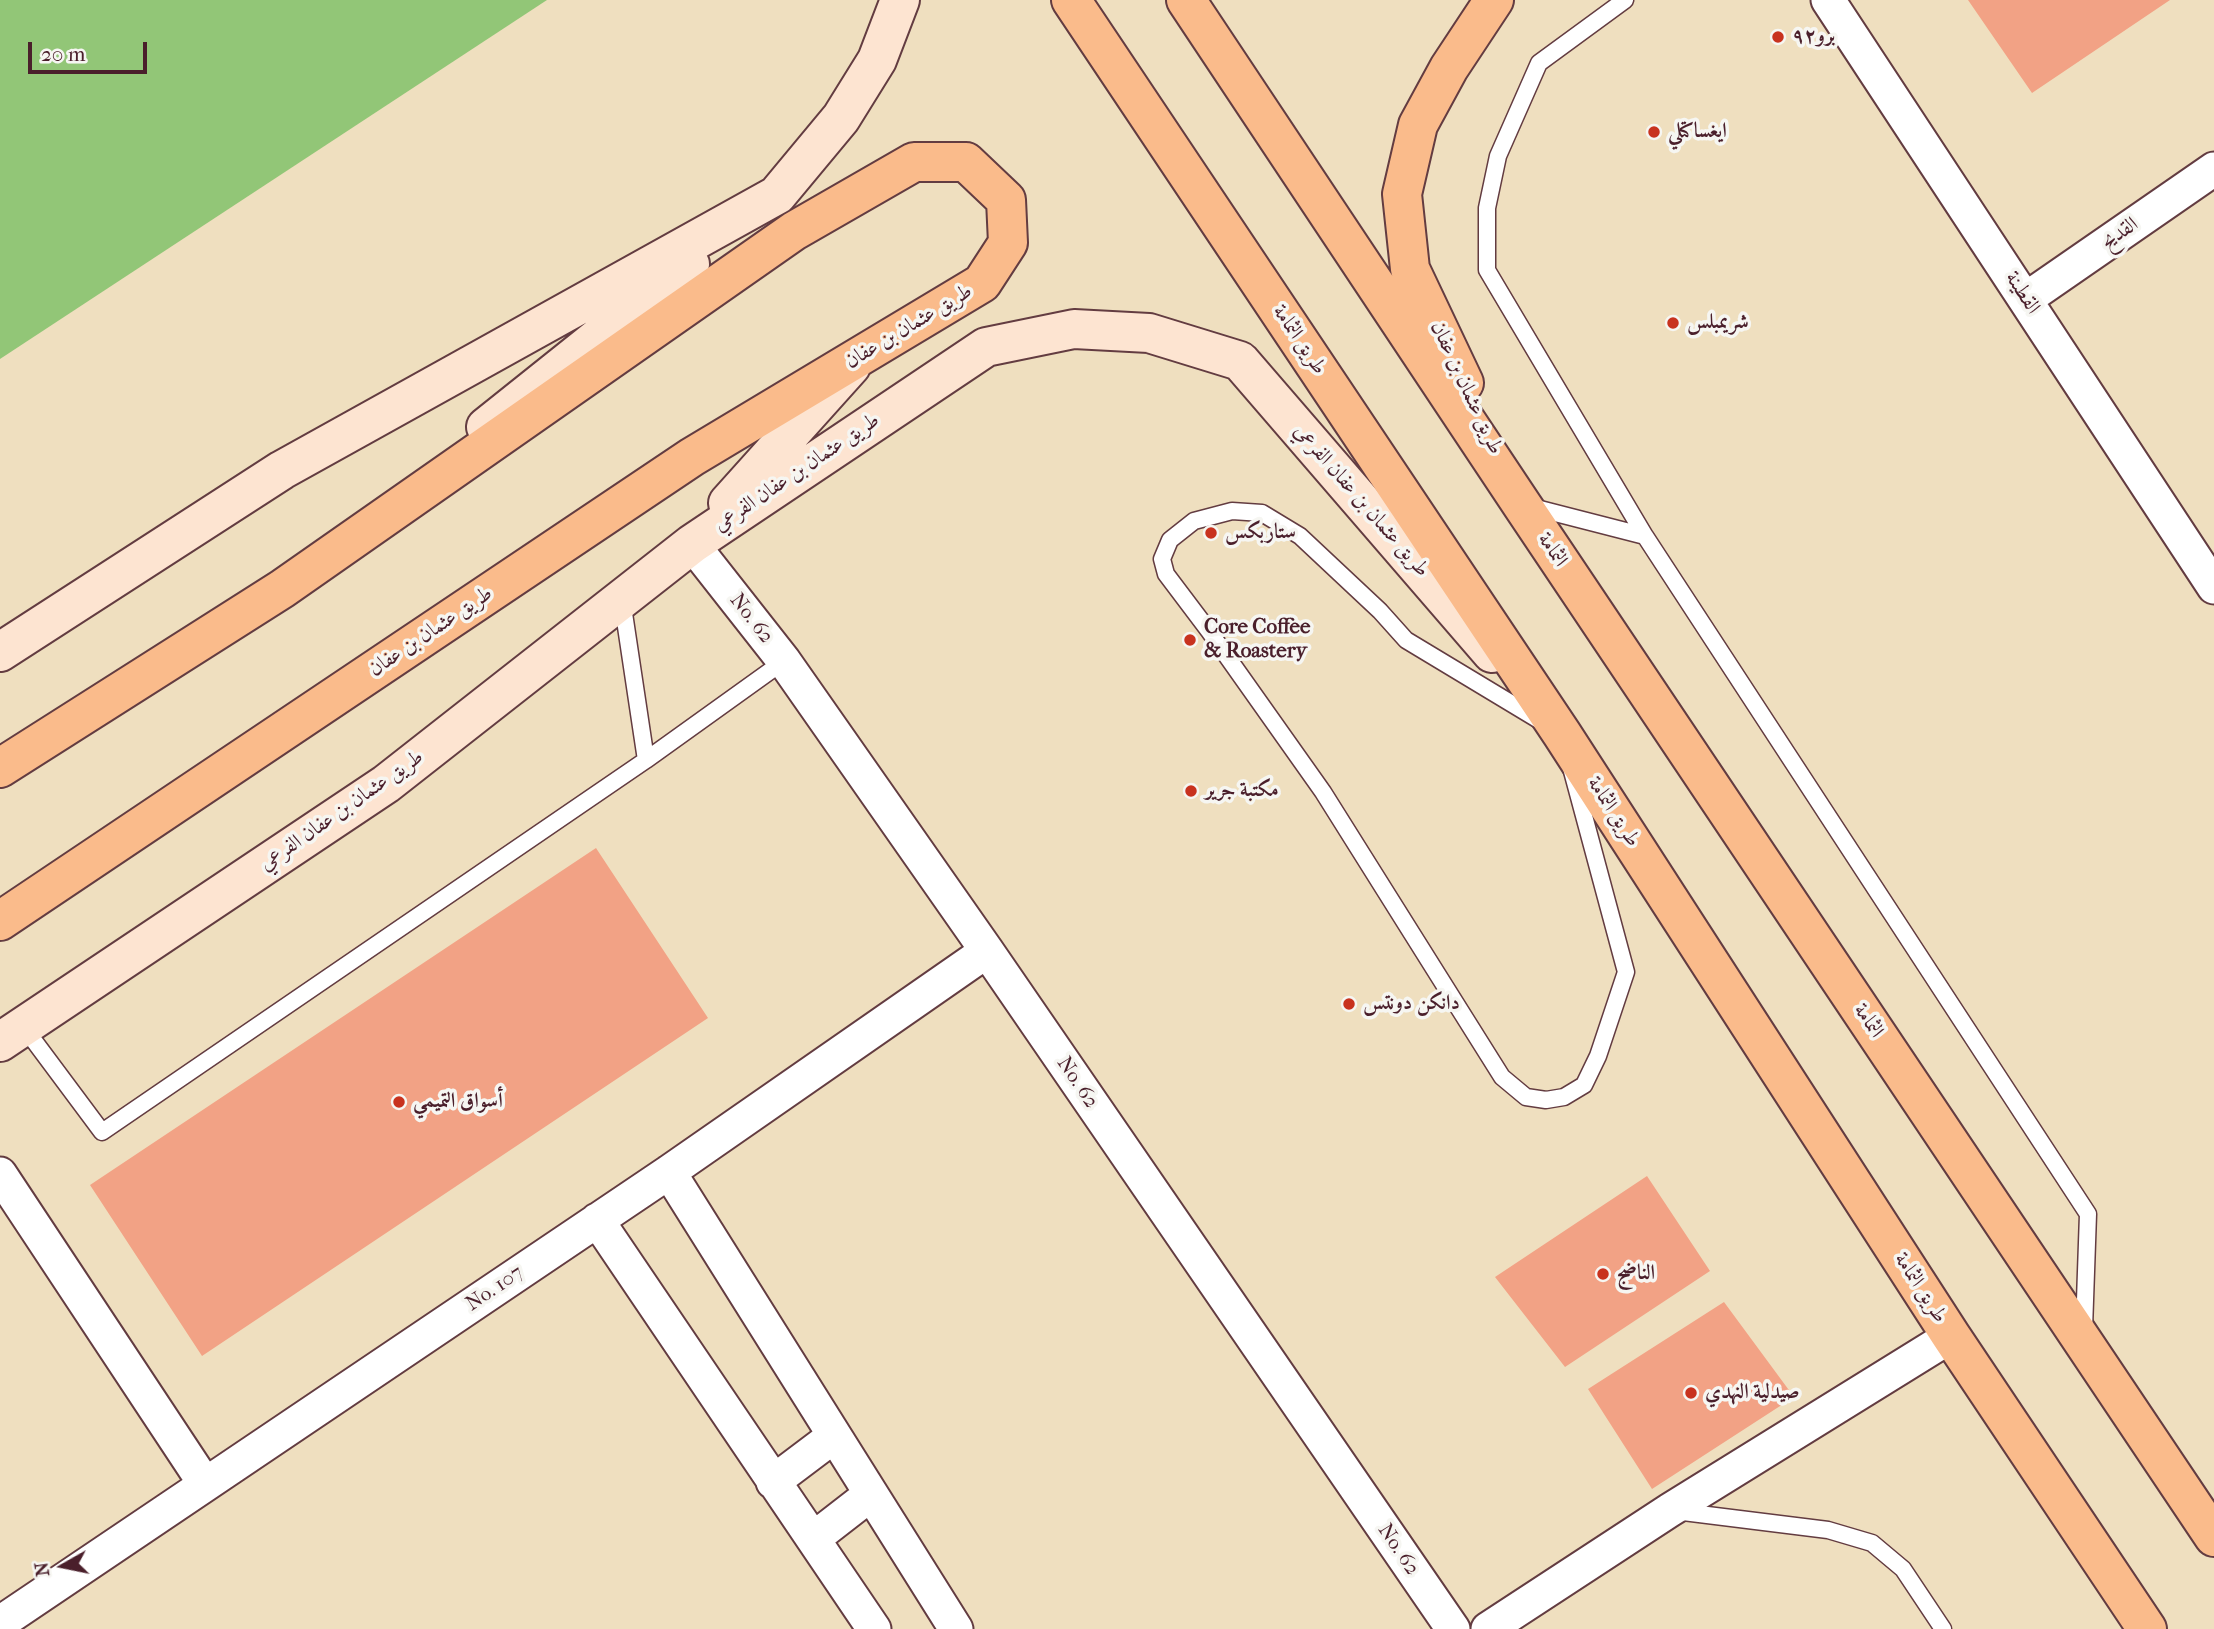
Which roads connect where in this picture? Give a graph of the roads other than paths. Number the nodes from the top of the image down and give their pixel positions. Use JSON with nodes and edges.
{"nodes":[{"id":1,"x":900,"y":0,"type":"edge"},
{"id":2,"x":1071,"y":0,"type":"edge"},
{"id":3,"x":1186,"y":0,"type":"edge"},
{"id":4,"x":1494,"y":0,"type":"edge"},
{"id":5,"x":1625,"y":0,"type":"edge"},
{"id":6,"x":1828,"y":0,"type":"edge"},
{"id":7,"x":2214,"y":169,"type":"edge"},
{"id":8,"x":777,"y":195,"type":"junction"},
{"id":9,"x":2026,"y":299,"type":"junction"},
{"id":10,"x":858,"y":359,"type":"junction"},
{"id":11,"x":1522,"y":505,"type":"junction"},
{"id":12,"x":1645,"y":536,"type":"junction"},
{"id":13,"x":692,"y":544,"type":"junction"},
{"id":14,"x":2214,"y":587,"type":"edge"},
{"id":15,"x":282,"y":589,"type":"junction"},
{"id":16,"x":622,"y":599,"type":"junction"},
{"id":17,"x":0,"y":652,"type":"edge"},
{"id":18,"x":784,"y":661,"type":"junction"},
{"id":19,"x":1563,"y":734,"type":"junction"},
{"id":20,"x":646,"y":760,"type":"junction"},
{"id":21,"x":0,"y":768,"type":"edge"},
{"id":22,"x":0,"y":921,"type":"edge"},
{"id":23,"x":987,"y":951,"type":"junction"},
{"id":24,"x":12,"y":1034,"type":"edge"},
{"id":25,"x":669,"y":1171,"type":"junction"},
{"id":26,"x":0,"y":1174,"type":"edge"},
{"id":27,"x":597,"y":1220,"type":"junction"},
{"id":28,"x":1951,"y":1336,"type":"junction"},
{"id":29,"x":2084,"y":1342,"type":"junction"},
{"id":30,"x":834,"y":1436,"type":"junction"},
{"id":31,"x":773,"y":1482,"type":"junction"},
{"id":32,"x":205,"y":1485,"type":"junction"},
{"id":33,"x":871,"y":1494,"type":"junction"},
{"id":34,"x":1670,"y":1510,"type":"junction"},
{"id":35,"x":2214,"y":1537,"type":"edge"},
{"id":36,"x":813,"y":1539,"type":"junction"},
{"id":37,"x":0,"y":1623,"type":"edge"},
{"id":38,"x":874,"y":1629,"type":"edge"},
{"id":39,"x":956,"y":1629,"type":"edge"},
{"id":40,"x":1453,"y":1629,"type":"edge"},
{"id":41,"x":1488,"y":1629,"type":"edge"},
{"id":42,"x":1943,"y":1629,"type":"edge"},
{"id":43,"x":2147,"y":1629,"type":"edge"}],
"edges":[{"from":1,"to":8,"type":"main road"},
{"from":2,"to":19,"type":"main road","name":"طريق الثمامة"},
{"from":3,"to":11,"type":"main road"},
{"from":4,"to":11,"type":"main road","name":"طريق عثمان بن عفان"},
{"from":5,"to":12,"type":"lane"},
{"from":6,"to":9,"type":"street","name":"القطينة"},
{"from":7,"to":9,"type":"street","name":"القديح"},
{"from":8,"to":15,"type":"main road"},
{"from":8,"to":17,"type":"main road"},
{"from":9,"to":14,"type":"street","name":"القطينة"},
{"from":10,"to":13,"type":"main road"},
{"from":10,"to":15,"type":"main road","name":"طريق عثمان بن عفان"},
{"from":10,"to":22,"type":"main road","name":"طريق عثمان بن عفان"},
{"from":11,"to":12,"type":"lane"},
{"from":11,"to":29,"type":"main road","name":"الثمامة"},
{"from":12,"to":29,"type":"lane"},
{"from":13,"to":16,"type":"main road","name":"طريق عثمان بن عفان الفرعي"},
{"from":13,"to":18,"type":"street","name":"No. 62"},
{"from":13,"to":19,"type":"main road","name":"طريق عثمان بن عفان الفرعي"},
{"from":15,"to":21,"type":"main road","name":"طريق عثمان بن عفان"},
{"from":16,"to":20,"type":"lane"},
{"from":16,"to":24,"type":"main road","name":"طريق عثمان بن عفان الفرعي"},
{"from":18,"to":20,"type":"lane"},
{"from":18,"to":23,"type":"street","name":"No. 62"},
{"from":19,"to":19,"type":"lane"},
{"from":19,"to":28,"type":"main road","name":"طريق الثمامة"},
{"from":20,"to":24,"type":"lane"},
{"from":23,"to":25,"type":"street","name":"No. 107"},
{"from":23,"to":40,"type":"street","name":"No. 62"},
{"from":25,"to":27,"type":"street","name":"No. 107"},
{"from":25,"to":30,"type":"street"},
{"from":26,"to":32,"type":"street"},
{"from":27,"to":31,"type":"street"},
{"from":27,"to":32,"type":"street","name":"No. 107"},
{"from":28,"to":34,"type":"street"},
{"from":28,"to":43,"type":"main road","name":"طريق الثمامة"},
{"from":29,"to":35,"type":"main road","name":"الثمامة"},
{"from":30,"to":31,"type":"street"},
{"from":30,"to":33,"type":"street"},
{"from":31,"to":36,"type":"street"},
{"from":32,"to":37,"type":"street","name":"No. 107"},
{"from":33,"to":36,"type":"street"},
{"from":33,"to":39,"type":"street"},
{"from":34,"to":41,"type":"street"},
{"from":34,"to":42,"type":"lane"},
{"from":36,"to":38,"type":"street"}]}
